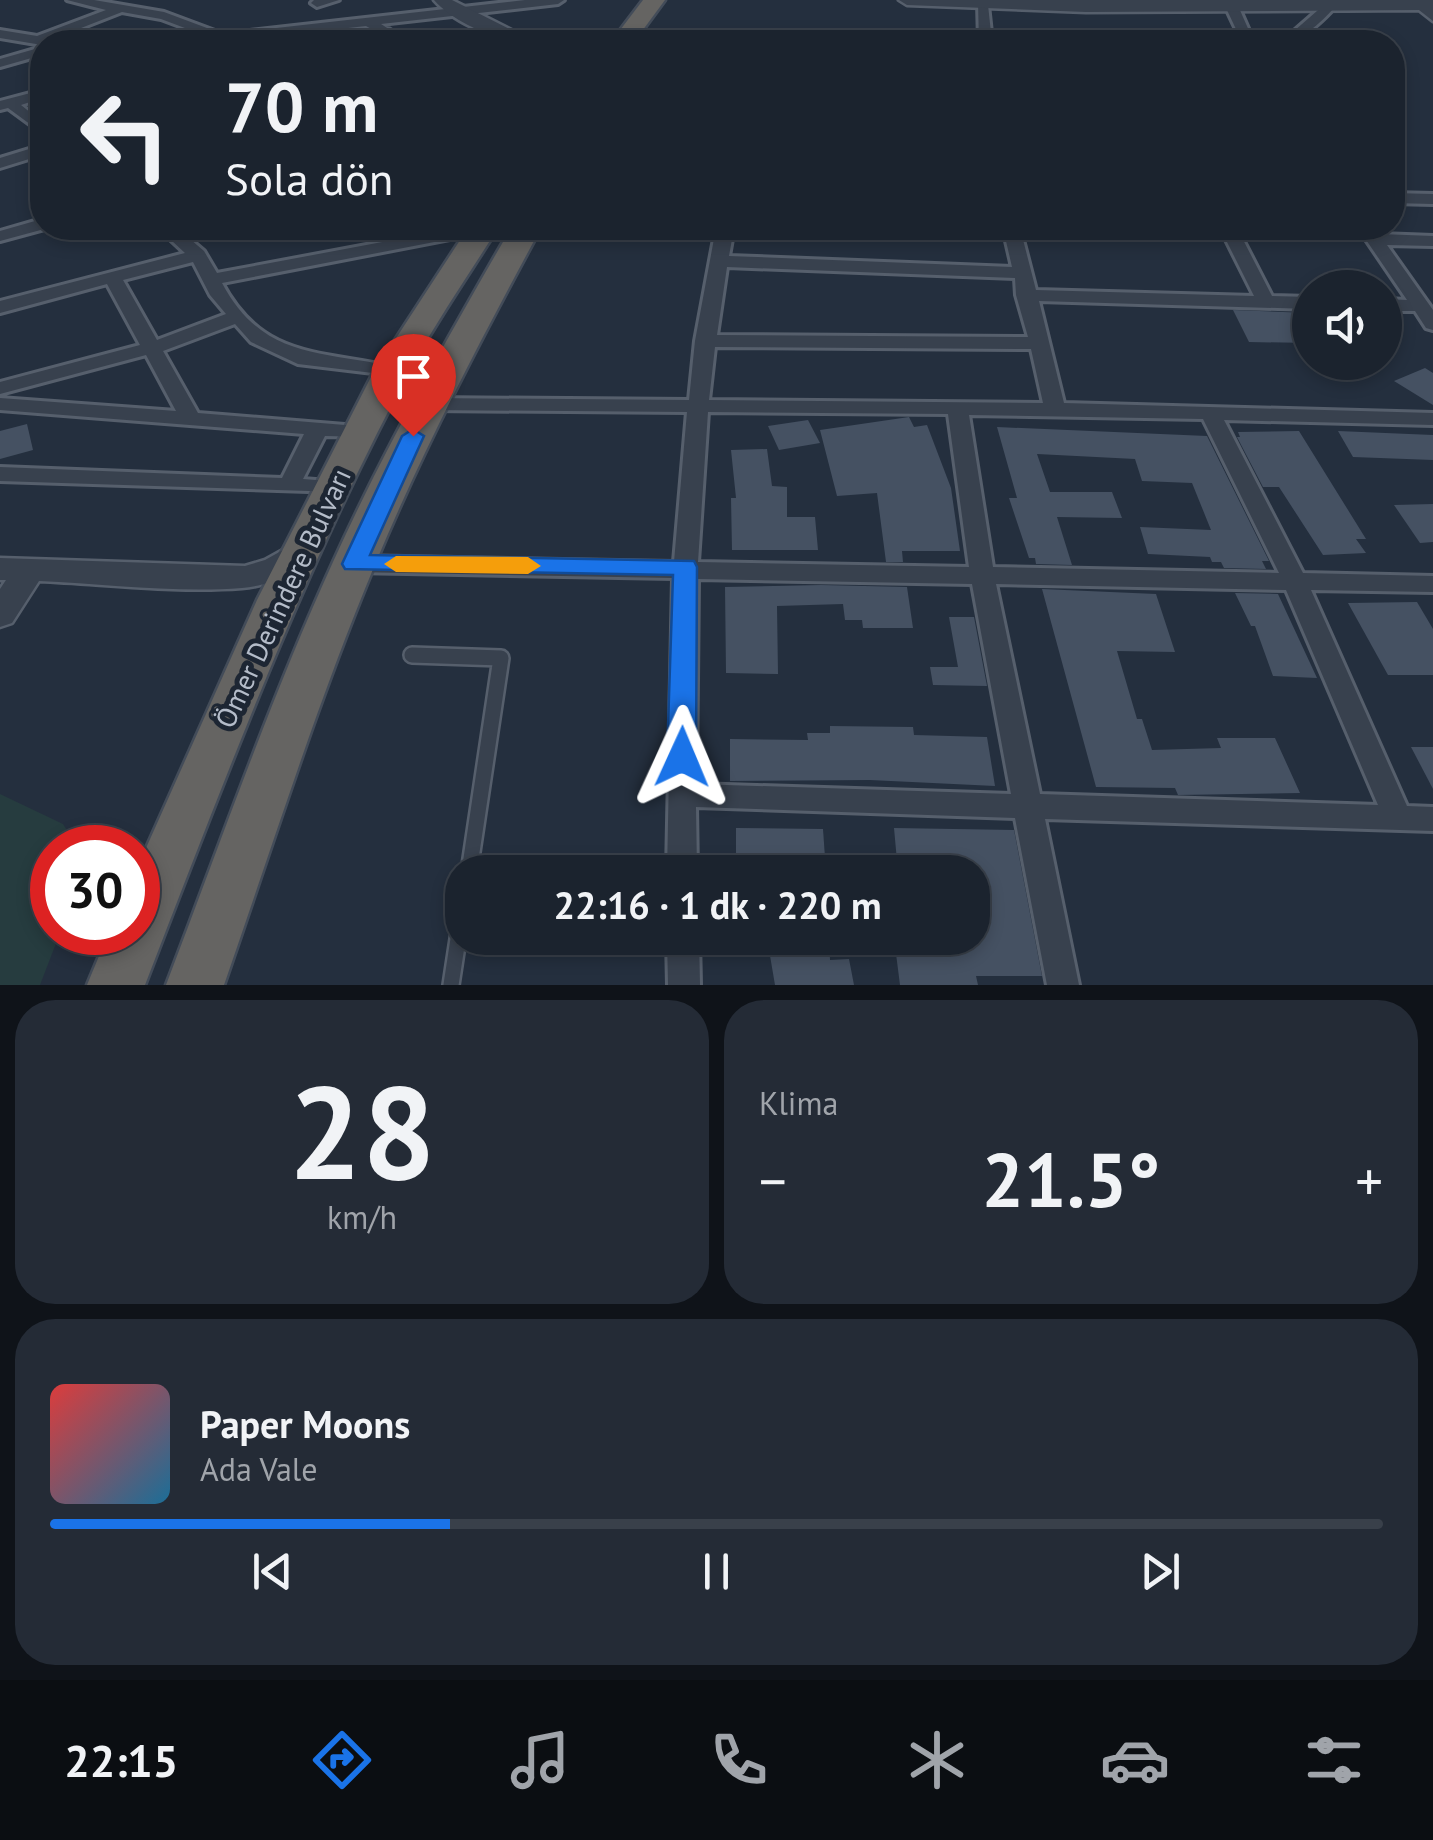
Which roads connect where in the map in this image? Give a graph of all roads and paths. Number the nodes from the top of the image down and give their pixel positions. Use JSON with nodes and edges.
{"nodes":[{"id":1,"x":73,"y":0,"type":"edge"},
{"id":2,"x":144,"y":0,"type":"edge"},
{"id":3,"x":333,"y":0,"type":"edge"},
{"id":4,"x":558,"y":0,"type":"edge"},
{"id":5,"x":654,"y":0,"type":"edge"},
{"id":6,"x":907,"y":0,"type":"edge"},
{"id":7,"x":317,"y":3,"type":"dead end"},
{"id":8,"x":1032,"y":3,"type":"edge"},
{"id":9,"x":1229,"y":4,"type":"edge"},
{"id":10,"x":982,"y":5,"type":"junction"},
{"id":11,"x":448,"y":6,"type":"edge"},
{"id":12,"x":1329,"y":7,"type":"junction"},
{"id":13,"x":122,"y":8,"type":"junction"},
{"id":14,"x":1427,"y":8,"type":"edge"},
{"id":15,"x":367,"y":21,"type":"junction"},
{"id":16,"x":76,"y":30,"type":"edge"},
{"id":17,"x":199,"y":30,"type":"edge"},
{"id":18,"x":304,"y":30,"type":"edge"},
{"id":19,"x":382,"y":30,"type":"edge"},
{"id":20,"x":500,"y":30,"type":"edge"},
{"id":21,"x":631,"y":30,"type":"edge"},
{"id":22,"x":985,"y":30,"type":"edge"},
{"id":23,"x":1242,"y":30,"type":"edge"},
{"id":24,"x":1303,"y":30,"type":"edge"},
{"id":25,"x":0,"y":34,"type":"edge"},
{"id":26,"x":30,"y":42,"type":"edge"},
{"id":27,"x":30,"y":51,"type":"edge"},
{"id":28,"x":0,"y":63,"type":"edge"},
{"id":29,"x":30,"y":97,"type":"edge"},
{"id":30,"x":5,"y":104,"type":"edge"},
{"id":31,"x":30,"y":121,"type":"edge"},
{"id":32,"x":30,"y":154,"type":"edge"},
{"id":33,"x":0,"y":163,"type":"edge"},
{"id":34,"x":1405,"y":198,"type":"edge"},
{"id":35,"x":1433,"y":199,"type":"edge"},
{"id":36,"x":30,"y":227,"type":"edge"},
{"id":37,"x":0,"y":236,"type":"edge"},
{"id":38,"x":1405,"y":237,"type":"edge"},
{"id":39,"x":183,"y":240,"type":"edge"},
{"id":40,"x":193,"y":240,"type":"edge"},
{"id":41,"x":419,"y":240,"type":"edge"},
{"id":42,"x":474,"y":240,"type":"edge"},
{"id":43,"x":519,"y":240,"type":"edge"},
{"id":44,"x":723,"y":240,"type":"edge"},
{"id":45,"x":1014,"y":240,"type":"edge"},
{"id":46,"x":1235,"y":240,"type":"edge"},
{"id":47,"x":1376,"y":240,"type":"edge"},
{"id":48,"x":1433,"y":241,"type":"edge"},
{"id":49,"x":195,"y":253,"type":"junction"},
{"id":50,"x":720,"y":262,"type":"junction"},
{"id":51,"x":113,"y":278,"type":"junction"},
{"id":52,"x":211,"y":280,"type":"junction"},
{"id":53,"x":1023,"y":284,"type":"junction"},
{"id":54,"x":1266,"y":302,"type":"junction"},
{"id":55,"x":1292,"y":303,"type":"edge"},
{"id":56,"x":1402,"y":305,"type":"edge"},
{"id":57,"x":1421,"y":306,"type":"junction"},
{"id":58,"x":0,"y":308,"type":"edge"},
{"id":59,"x":238,"y":316,"type":"junction"},
{"id":60,"x":1433,"y":324,"type":"edge"},
{"id":61,"x":705,"y":341,"type":"junction"},
{"id":62,"x":1039,"y":343,"type":"junction"},
{"id":63,"x":150,"y":348,"type":"junction"},
{"id":64,"x":392,"y":372,"type":"junction"},
{"id":65,"x":0,"y":388,"type":"edge"},
{"id":66,"x":0,"y":404,"type":"edge"},
{"id":67,"x":428,"y":404,"type":"junction"},
{"id":68,"x":699,"y":404,"type":"junction"},
{"id":69,"x":958,"y":408,"type":"junction"},
{"id":70,"x":1054,"y":409,"type":"junction"},
{"id":71,"x":1210,"y":414,"type":"junction"},
{"id":72,"x":189,"y":416,"type":"junction"},
{"id":73,"x":1433,"y":419,"type":"edge"},
{"id":74,"x":340,"y":430,"type":"junction"},
{"id":75,"x":0,"y":474,"type":"edge"},
{"id":76,"x":289,"y":485,"type":"junction"},
{"id":77,"x":332,"y":487,"type":"junction"},
{"id":78,"x":301,"y":551,"type":"junction"},
{"id":79,"x":354,"y":564,"type":"junction"},
{"id":80,"x":685,"y":567,"type":"junction"},
{"id":81,"x":15,"y":570,"type":"edge"},
{"id":82,"x":982,"y":574,"type":"junction"},
{"id":83,"x":246,"y":577,"type":"junction"},
{"id":84,"x":1294,"y":579,"type":"junction"},
{"id":85,"x":1433,"y":584,"type":"edge"},
{"id":86,"x":276,"y":609,"type":"junction"},
{"id":87,"x":0,"y":615,"type":"edge"},
{"id":88,"x":412,"y":655,"type":"dead end"},
{"id":89,"x":681,"y":796,"type":"junction"},
{"id":90,"x":1026,"y":806,"type":"junction"},
{"id":91,"x":1398,"y":818,"type":"junction"},
{"id":92,"x":1433,"y":819,"type":"edge"},
{"id":93,"x":472,"y":855,"type":"edge"},
{"id":94,"x":682,"y":855,"type":"edge"},
{"id":95,"x":456,"y":955,"type":"edge"},
{"id":96,"x":683,"y":955,"type":"edge"},
{"id":97,"x":116,"y":985,"type":"edge"},
{"id":98,"x":195,"y":985,"type":"edge"},
{"id":99,"x":452,"y":985,"type":"edge"},
{"id":100,"x":684,"y":985,"type":"edge"},
{"id":101,"x":1063,"y":985,"type":"edge"}],
"edges":[{"from":1,"to":13,"type":"street"},
{"from":2,"to":13,"type":"street"},
{"from":3,"to":7,"type":"street"},
{"from":4,"to":11,"type":"street"},
{"from":5,"to":21,"type":"highway"},
{"from":6,"to":10,"type":"street"},
{"from":8,"to":9,"type":"street"},
{"from":8,"to":10,"type":"street"},
{"from":9,"to":12,"type":"street"},
{"from":9,"to":23,"type":"street"},
{"from":10,"to":22,"type":"street"},
{"from":11,"to":15,"type":"street"},
{"from":11,"to":20,"type":"street"},
{"from":12,"to":14,"type":"street"},
{"from":12,"to":24,"type":"street"},
{"from":13,"to":16,"type":"street"},
{"from":13,"to":17,"type":"street"},
{"from":15,"to":18,"type":"street"},
{"from":15,"to":19,"type":"street"},
{"from":25,"to":26,"type":"street"},
{"from":27,"to":28,"type":"street"},
{"from":29,"to":30,"type":"street"},
{"from":30,"to":31,"type":"street"},
{"from":32,"to":33,"type":"street"},
{"from":34,"to":35,"type":"street"},
{"from":36,"to":37,"type":"street"},
{"from":38,"to":48,"type":"street"},
{"from":39,"to":49,"type":"street"},
{"from":40,"to":49,"type":"street"},
{"from":41,"to":52,"type":"street"},
{"from":42,"to":64,"type":"highway","name":"Ömer Derindere Bulvarı"},
{"from":43,"to":67,"type":"highway","name":"Ömer Derindere Bulvarı"},
{"from":44,"to":50,"type":"street"},
{"from":45,"to":53,"type":"street"},
{"from":46,"to":54,"type":"street"},
{"from":47,"to":57,"type":"street"},
{"from":49,"to":51,"type":"street"},
{"from":49,"to":52,"type":"street"},
{"from":50,"to":53,"type":"street"},
{"from":50,"to":61,"type":"street"},
{"from":51,"to":58,"type":"street"},
{"from":51,"to":63,"type":"street"},
{"from":52,"to":59,"type":"street"},
{"from":53,"to":54,"type":"street"},
{"from":53,"to":62,"type":"street"},
{"from":54,"to":55,"type":"street"},
{"from":56,"to":57,"type":"street"},
{"from":57,"to":60,"type":"street"},
{"from":59,"to":63,"type":"street"},
{"from":59,"to":64,"type":"street"},
{"from":61,"to":62,"type":"street"},
{"from":61,"to":68,"type":"street"},
{"from":62,"to":70,"type":"street"},
{"from":63,"to":65,"type":"street"},
{"from":63,"to":72,"type":"street"},
{"from":64,"to":74,"type":"highway","name":"Ömer Derindere Bulvarı"},
{"from":66,"to":72,"type":"street"},
{"from":67,"to":68,"type":"street"},
{"from":67,"to":79,"type":"highway","name":"Ömer Derindere Bulvarı"},
{"from":68,"to":69,"type":"street"},
{"from":68,"to":80,"type":"street"},
{"from":69,"to":70,"type":"street"},
{"from":69,"to":82,"type":"street"},
{"from":70,"to":71,"type":"street"},
{"from":71,"to":73,"type":"street"},
{"from":71,"to":84,"type":"street"},
{"from":72,"to":74,"type":"street"},
{"from":74,"to":76,"type":"street"},
{"from":74,"to":77,"type":"highway","name":"Ömer Derindere Bulvarı"},
{"from":75,"to":76,"type":"street"},
{"from":76,"to":77,"type":"street"},
{"from":77,"to":78,"type":"highway","name":"Ömer Derindere Bulvarı"},
{"from":78,"to":83,"type":"street"},
{"from":78,"to":86,"type":"highway","name":"Ömer Derindere Bulvarı"},
{"from":79,"to":80,"type":"street"},
{"from":79,"to":98,"type":"highway","name":"Ömer Derindere Bulvarı"},
{"from":80,"to":82,"type":"street"},
{"from":80,"to":89,"type":"street"},
{"from":81,"to":83,"type":"street"},
{"from":81,"to":87,"type":"street"},
{"from":82,"to":84,"type":"street"},
{"from":82,"to":90,"type":"street"},
{"from":83,"to":86,"type":"street"},
{"from":84,"to":85,"type":"street"},
{"from":84,"to":91,"type":"street"},
{"from":86,"to":97,"type":"highway","name":"Ömer Derindere Bulvarı"},
{"from":88,"to":93,"type":"lane"},
{"from":89,"to":90,"type":"street"},
{"from":89,"to":94,"type":"street"},
{"from":90,"to":91,"type":"street"},
{"from":90,"to":101,"type":"street"},
{"from":91,"to":92,"type":"street"},
{"from":95,"to":99,"type":"lane"},
{"from":96,"to":100,"type":"street"}]}
